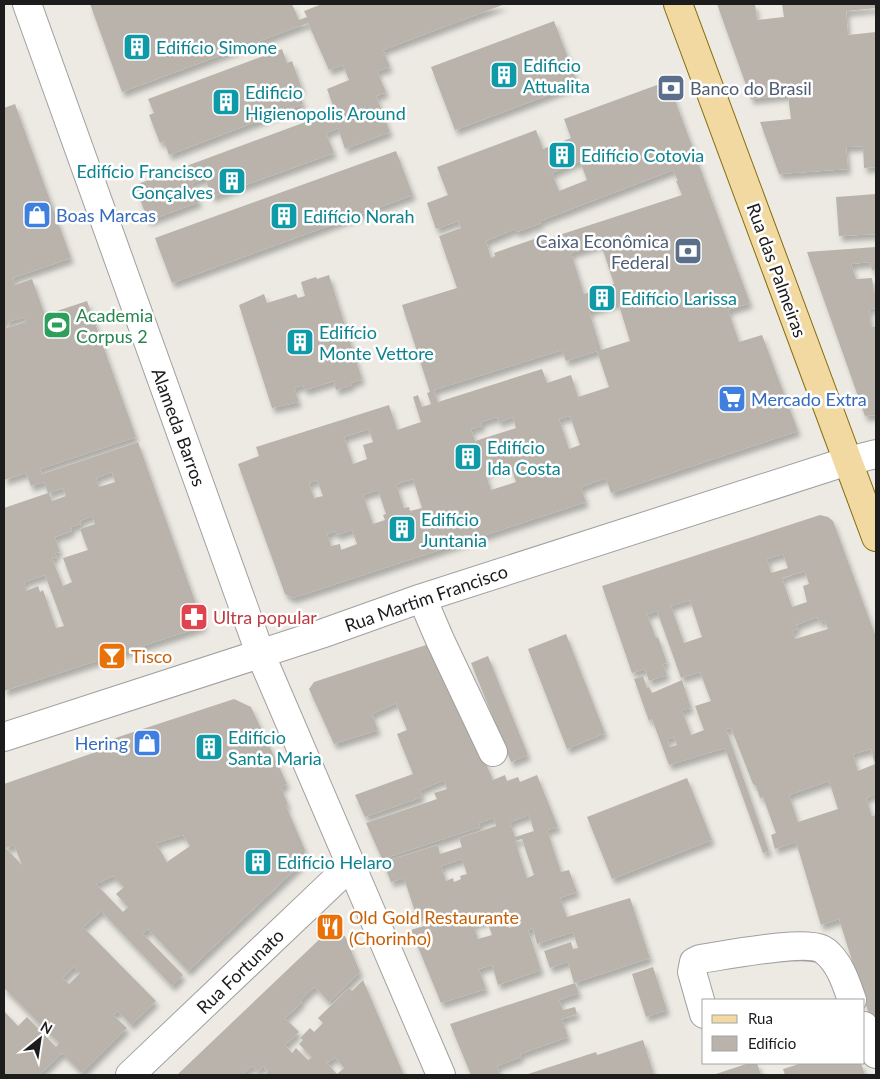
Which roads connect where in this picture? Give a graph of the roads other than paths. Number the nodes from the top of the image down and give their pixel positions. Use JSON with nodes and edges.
{"nodes":[{"id":1,"x":27,"y":4,"type":"edge"},
{"id":2,"x":678,"y":4,"type":"edge"},
{"id":3,"x":876,"y":454,"type":"edge"},
{"id":4,"x":848,"y":461,"type":"junction"},
{"id":5,"x":876,"y":536,"type":"edge"},
{"id":6,"x":422,"y":598,"type":"junction"},
{"id":7,"x":260,"y":653,"type":"junction"},
{"id":8,"x":4,"y":737,"type":"edge"},
{"id":9,"x":493,"y":752,"type":"dead end"},
{"id":10,"x":350,"y":866,"type":"junction"},
{"id":11,"x":852,"y":999,"type":"edge"},
{"id":12,"x":702,"y":1007,"type":"edge"},
{"id":13,"x":865,"y":1028,"type":"edge"},
{"id":14,"x":876,"y":1054,"type":"edge"},
{"id":15,"x":130,"y":1075,"type":"edge"},
{"id":16,"x":442,"y":1075,"type":"edge"}],
"edges":[{"from":1,"to":7,"type":"street","name":"Alameda Barros"},
{"from":2,"to":4,"type":"main road","name":"Rua das Palmeiras"},
{"from":3,"to":4,"type":"street","name":"Rua Martim Francisco"},
{"from":4,"to":5,"type":"main road","name":"Rua das Palmeiras"},
{"from":4,"to":6,"type":"street","name":"Rua Martim Francisco"},
{"from":6,"to":7,"type":"street","name":"Rua Martim Francisco"},
{"from":6,"to":9,"type":"street"},
{"from":7,"to":8,"type":"street","name":"Rua Martim Francisco"},
{"from":7,"to":10,"type":"street","name":"Alameda Barros"},
{"from":10,"to":15,"type":"street","name":"Rua Fortunato"},
{"from":10,"to":16,"type":"street","name":"Alameda Barros"},
{"from":11,"to":12,"type":"street"},
{"from":13,"to":14,"type":"street"}]}
